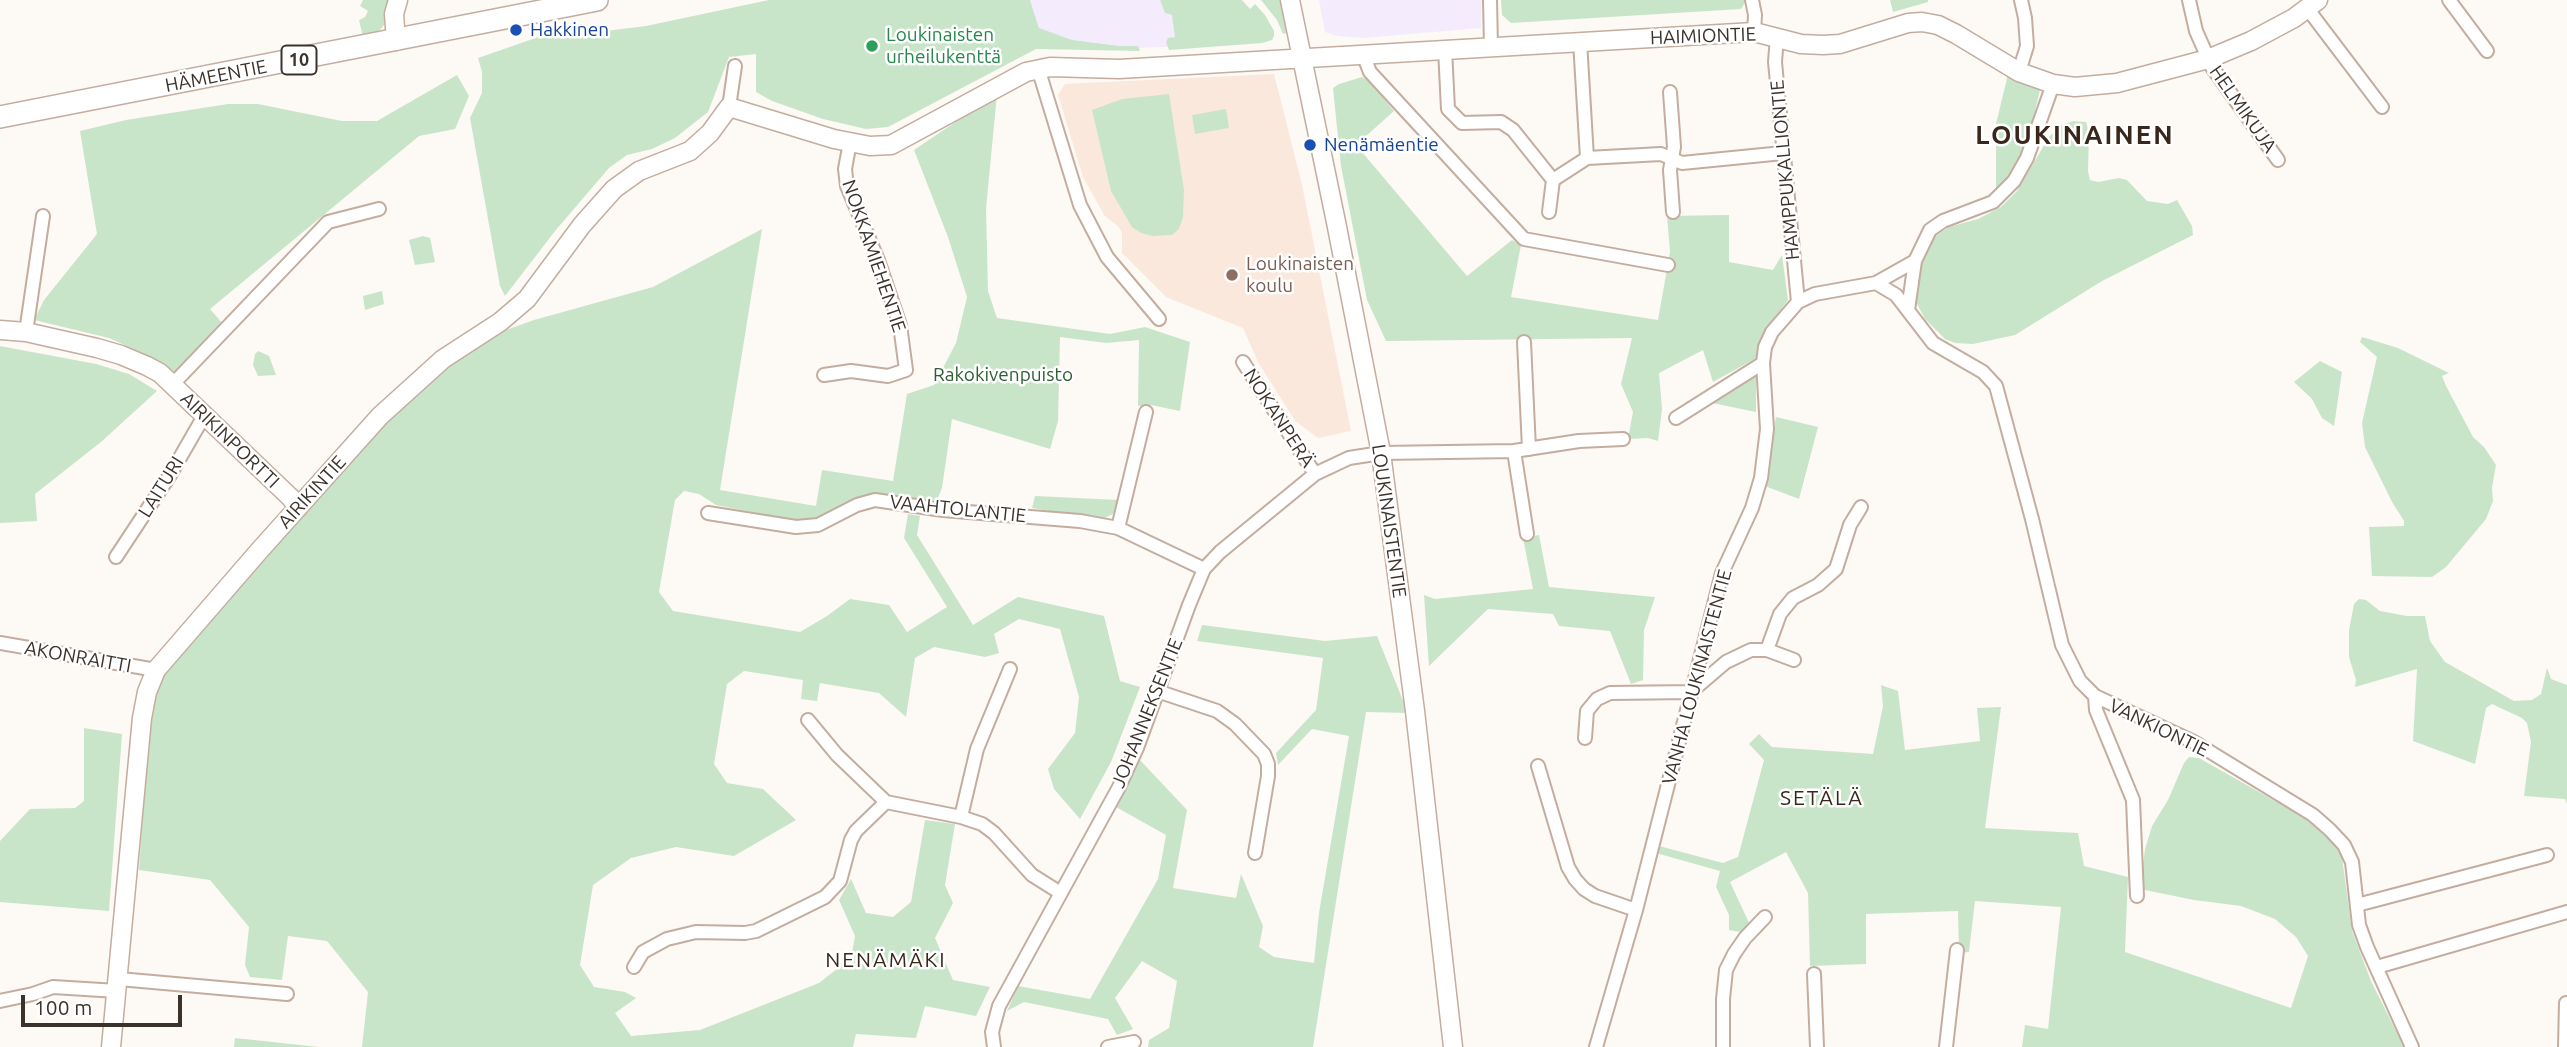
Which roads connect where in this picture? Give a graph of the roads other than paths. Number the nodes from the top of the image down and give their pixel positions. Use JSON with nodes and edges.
{"nodes":[{"id":1,"x":398,"y":0,"type":"edge"},
{"id":2,"x":597,"y":0,"type":"edge"},
{"id":3,"x":1290,"y":0,"type":"edge"},
{"id":4,"x":1490,"y":0,"type":"edge"},
{"id":5,"x":1752,"y":0,"type":"edge"},
{"id":6,"x":2021,"y":0,"type":"edge"},
{"id":7,"x":2189,"y":0,"type":"edge"},
{"id":8,"x":2449,"y":0,"type":"edge"},
{"id":9,"x":2312,"y":4,"type":"edge"},
{"id":10,"x":1754,"y":32,"type":"junction"},
{"id":11,"x":1777,"y":37,"type":"junction"},
{"id":12,"x":396,"y":41,"type":"junction"},
{"id":13,"x":1580,"y":41,"type":"junction"},
{"id":14,"x":1490,"y":46,"type":"junction"},
{"id":15,"x":1445,"y":49,"type":"junction"},
{"id":16,"x":2487,"y":51,"type":"dead end"},
{"id":17,"x":1363,"y":54,"type":"junction"},
{"id":18,"x":1303,"y":58,"type":"junction"},
{"id":19,"x":2208,"y":59,"type":"junction"},
{"id":20,"x":735,"y":66,"type":"dead end"},
{"id":21,"x":1038,"y":68,"type":"junction"},
{"id":22,"x":2019,"y":72,"type":"junction"},
{"id":23,"x":2053,"y":84,"type":"junction"},
{"id":24,"x":1670,"y":92,"type":"dead end"},
{"id":25,"x":729,"y":107,"type":"junction"},
{"id":26,"x":2382,"y":107,"type":"dead end"},
{"id":27,"x":0,"y":117,"type":"edge"},
{"id":28,"x":850,"y":142,"type":"junction"},
{"id":29,"x":1783,"y":153,"type":"junction"},
{"id":30,"x":1587,"y":158,"type":"junction"},
{"id":31,"x":1671,"y":158,"type":"junction"},
{"id":32,"x":2278,"y":160,"type":"dead end"},
{"id":33,"x":1553,"y":180,"type":"junction"},
{"id":34,"x":379,"y":209,"type":"dead end"},
{"id":35,"x":1549,"y":212,"type":"dead end"},
{"id":36,"x":1673,"y":212,"type":"dead end"},
{"id":37,"x":43,"y":216,"type":"dead end"},
{"id":38,"x":1915,"y":261,"type":"junction"},
{"id":39,"x":1668,"y":265,"type":"dead end"},
{"id":40,"x":1876,"y":283,"type":"junction"},
{"id":41,"x":1798,"y":302,"type":"junction"},
{"id":42,"x":1908,"y":310,"type":"junction"},
{"id":43,"x":1159,"y":319,"type":"dead end"},
{"id":44,"x":0,"y":330,"type":"edge"},
{"id":45,"x":26,"y":332,"type":"junction"},
{"id":46,"x":1524,"y":342,"type":"dead end"},
{"id":47,"x":1243,"y":362,"type":"dead end"},
{"id":48,"x":1763,"y":363,"type":"junction"},
{"id":49,"x":824,"y":375,"type":"dead end"},
{"id":50,"x":166,"y":379,"type":"junction"},
{"id":51,"x":1146,"y":412,"type":"dead end"},
{"id":52,"x":204,"y":416,"type":"junction"},
{"id":53,"x":1676,"y":418,"type":"dead end"},
{"id":54,"x":1623,"y":439,"type":"dead end"},
{"id":55,"x":1529,"y":449,"type":"junction"},
{"id":56,"x":1514,"y":451,"type":"junction"},
{"id":57,"x":1381,"y":453,"type":"junction"},
{"id":58,"x":1315,"y":474,"type":"junction"},
{"id":59,"x":1861,"y":507,"type":"dead end"},
{"id":60,"x":298,"y":508,"type":"junction"},
{"id":61,"x":708,"y":513,"type":"dead end"},
{"id":62,"x":1118,"y":528,"type":"junction"},
{"id":63,"x":1527,"y":534,"type":"dead end"},
{"id":64,"x":116,"y":557,"type":"dead end"},
{"id":65,"x":1204,"y":569,"type":"junction"},
{"id":66,"x":0,"y":643,"type":"edge"},
{"id":67,"x":1767,"y":650,"type":"junction"},
{"id":68,"x":1794,"y":660,"type":"dead end"},
{"id":69,"x":1010,"y":669,"type":"dead end"},
{"id":70,"x":156,"y":670,"type":"junction"},
{"id":71,"x":1157,"y":691,"type":"junction"},
{"id":72,"x":1692,"y":692,"type":"junction"},
{"id":73,"x":2095,"y":696,"type":"junction"},
{"id":74,"x":808,"y":720,"type":"dead end"},
{"id":75,"x":1586,"y":738,"type":"dead end"},
{"id":76,"x":1538,"y":766,"type":"dead end"},
{"id":77,"x":886,"y":802,"type":"junction"},
{"id":78,"x":961,"y":817,"type":"junction"},
{"id":79,"x":1255,"y":853,"type":"dead end"},
{"id":80,"x":2547,"y":855,"type":"dead end"},
{"id":81,"x":1059,"y":892,"type":"junction"},
{"id":82,"x":2137,"y":895,"type":"dead end"},
{"id":83,"x":2357,"y":905,"type":"junction"},
{"id":84,"x":1636,"y":910,"type":"junction"},
{"id":85,"x":2567,"y":912,"type":"edge"},
{"id":86,"x":1766,"y":917,"type":"dead end"},
{"id":87,"x":1957,"y":950,"type":"dead end"},
{"id":88,"x":634,"y":967,"type":"dead end"},
{"id":89,"x":2377,"y":967,"type":"junction"},
{"id":90,"x":1814,"y":974,"type":"dead end"},
{"id":91,"x":118,"y":985,"type":"junction"},
{"id":92,"x":287,"y":994,"type":"dead end"},
{"id":93,"x":0,"y":1001,"type":"edge"},
{"id":94,"x":2566,"y":1003,"type":"edge"},
{"id":95,"x":1134,"y":1042,"type":"dead end"},
{"id":96,"x":111,"y":1047,"type":"edge"},
{"id":97,"x":994,"y":1047,"type":"edge"},
{"id":98,"x":1108,"y":1047,"type":"edge"},
{"id":99,"x":1453,"y":1047,"type":"edge"},
{"id":100,"x":1596,"y":1047,"type":"edge"},
{"id":101,"x":1723,"y":1047,"type":"edge"},
{"id":102,"x":1817,"y":1047,"type":"edge"},
{"id":103,"x":1946,"y":1047,"type":"edge"},
{"id":104,"x":2412,"y":1047,"type":"edge"},
{"id":105,"x":2565,"y":1047,"type":"edge"}],
"edges":[{"from":1,"to":12,"type":"street"},
{"from":2,"to":12,"type":"highway","name":"HÄMEENTIE","number":"10"},
{"from":3,"to":18,"type":"street","name":"LOUKINAISTENTIE"},
{"from":4,"to":14,"type":"street"},
{"from":5,"to":10,"type":"street"},
{"from":6,"to":22,"type":"street"},
{"from":7,"to":19,"type":"street","name":"HELMIKUJA"},
{"from":8,"to":16,"type":"street"},
{"from":9,"to":19,"type":"street","name":"HAIMIONTIE"},
{"from":9,"to":26,"type":"street"},
{"from":10,"to":11,"type":"street","name":"HAIMIONTIE"},
{"from":10,"to":13,"type":"street","name":"HAIMIONTIE"},
{"from":11,"to":22,"type":"street","name":"HAIMIONTIE"},
{"from":11,"to":29,"type":"street","name":"HAMPPUKALLIONTIE"},
{"from":12,"to":27,"type":"highway","name":"HÄMEENTIE","number":"10"},
{"from":13,"to":14,"type":"street","name":"HAIMIONTIE"},
{"from":13,"to":30,"type":"street"},
{"from":14,"to":15,"type":"street","name":"HAIMIONTIE"},
{"from":15,"to":17,"type":"street","name":"HAIMIONTIE"},
{"from":15,"to":33,"type":"street"},
{"from":17,"to":18,"type":"street","name":"HAIMIONTIE"},
{"from":17,"to":39,"type":"street"},
{"from":18,"to":21,"type":"street"},
{"from":18,"to":57,"type":"street","name":"LOUKINAISTENTIE"},
{"from":19,"to":23,"type":"street","name":"HAIMIONTIE"},
{"from":19,"to":32,"type":"street","name":"HELMIKUJA"},
{"from":20,"to":25,"type":"street","name":"AIRIKINTIE"},
{"from":21,"to":28,"type":"street"},
{"from":21,"to":43,"type":"street"},
{"from":22,"to":23,"type":"street","name":"HAIMIONTIE"},
{"from":23,"to":38,"type":"street"},
{"from":24,"to":31,"type":"street"},
{"from":25,"to":28,"type":"street"},
{"from":25,"to":60,"type":"street","name":"AIRIKINTIE"},
{"from":28,"to":49,"type":"street","name":"NOKKAMIEHENTIE"},
{"from":29,"to":31,"type":"street"},
{"from":29,"to":41,"type":"street","name":"HAMPPUKALLIONTIE"},
{"from":30,"to":31,"type":"street"},
{"from":30,"to":33,"type":"street"},
{"from":31,"to":36,"type":"street"},
{"from":33,"to":35,"type":"street"},
{"from":34,"to":50,"type":"street"},
{"from":37,"to":45,"type":"street"},
{"from":38,"to":40,"type":"street"},
{"from":38,"to":42,"type":"street"},
{"from":40,"to":41,"type":"street"},
{"from":40,"to":42,"type":"street","name":"VANKIONTIE"},
{"from":41,"to":48,"type":"street","name":"VANHA LOUKINAISTENTIE"},
{"from":42,"to":73,"type":"street","name":"VANKIONTIE"},
{"from":44,"to":45,"type":"street","name":"AIRIKINPORTTI"},
{"from":45,"to":50,"type":"street","name":"AIRIKINPORTTI"},
{"from":46,"to":55,"type":"street"},
{"from":47,"to":58,"type":"street","name":"NOKANPERÄ"},
{"from":48,"to":53,"type":"street"},
{"from":48,"to":72,"type":"street","name":"VANHA LOUKINAISTENTIE"},
{"from":50,"to":52,"type":"street","name":"AIRIKINPORTTI"},
{"from":51,"to":62,"type":"street"},
{"from":52,"to":60,"type":"street","name":"AIRIKINPORTTI"},
{"from":52,"to":64,"type":"street","name":"LAITURI"},
{"from":54,"to":55,"type":"street","name":"JOHANNEKSENTIE"},
{"from":55,"to":56,"type":"street","name":"JOHANNEKSENTIE"},
{"from":56,"to":57,"type":"street","name":"JOHANNEKSENTIE"},
{"from":56,"to":63,"type":"street"},
{"from":57,"to":58,"type":"street","name":"JOHANNEKSENTIE"},
{"from":57,"to":99,"type":"street","name":"LOUKINAISTENTIE"},
{"from":58,"to":65,"type":"street","name":"JOHANNEKSENTIE"},
{"from":59,"to":67,"type":"street"},
{"from":60,"to":70,"type":"street","name":"AIRIKINTIE"},
{"from":61,"to":62,"type":"street","name":"VAAHTOLANTIE"},
{"from":62,"to":65,"type":"street","name":"VAAHTOLANTIE"},
{"from":65,"to":71,"type":"street","name":"JOHANNEKSENTIE"},
{"from":66,"to":70,"type":"street","name":"AKONRAITTI"},
{"from":67,"to":68,"type":"street"},
{"from":67,"to":72,"type":"street"},
{"from":69,"to":78,"type":"street"},
{"from":70,"to":91,"type":"street","name":"AIRIKINTIE"},
{"from":71,"to":79,"type":"street"},
{"from":71,"to":81,"type":"street","name":"JOHANNEKSENTIE"},
{"from":72,"to":75,"type":"street"},
{"from":72,"to":84,"type":"street","name":"VANHA LOUKINAISTENTIE"},
{"from":73,"to":82,"type":"street"},
{"from":73,"to":83,"type":"street","name":"VANKIONTIE"},
{"from":74,"to":77,"type":"street"},
{"from":76,"to":84,"type":"street"},
{"from":77,"to":78,"type":"street"},
{"from":77,"to":88,"type":"street"},
{"from":78,"to":81,"type":"street"},
{"from":80,"to":83,"type":"street"},
{"from":81,"to":97,"type":"street","name":"JOHANNEKSENTIE"},
{"from":83,"to":89,"type":"street","name":"VANKIONTIE"},
{"from":84,"to":100,"type":"street","name":"VANHA LOUKINAISTENTIE"},
{"from":85,"to":89,"type":"street"},
{"from":86,"to":101,"type":"street"},
{"from":87,"to":103,"type":"street"},
{"from":89,"to":104,"type":"street","name":"VANKIONTIE"},
{"from":90,"to":102,"type":"street"},
{"from":91,"to":92,"type":"street"},
{"from":91,"to":93,"type":"street"},
{"from":91,"to":96,"type":"street","name":"AIRIKINTIE"},
{"from":94,"to":105,"type":"street"},
{"from":95,"to":98,"type":"street"}]}
